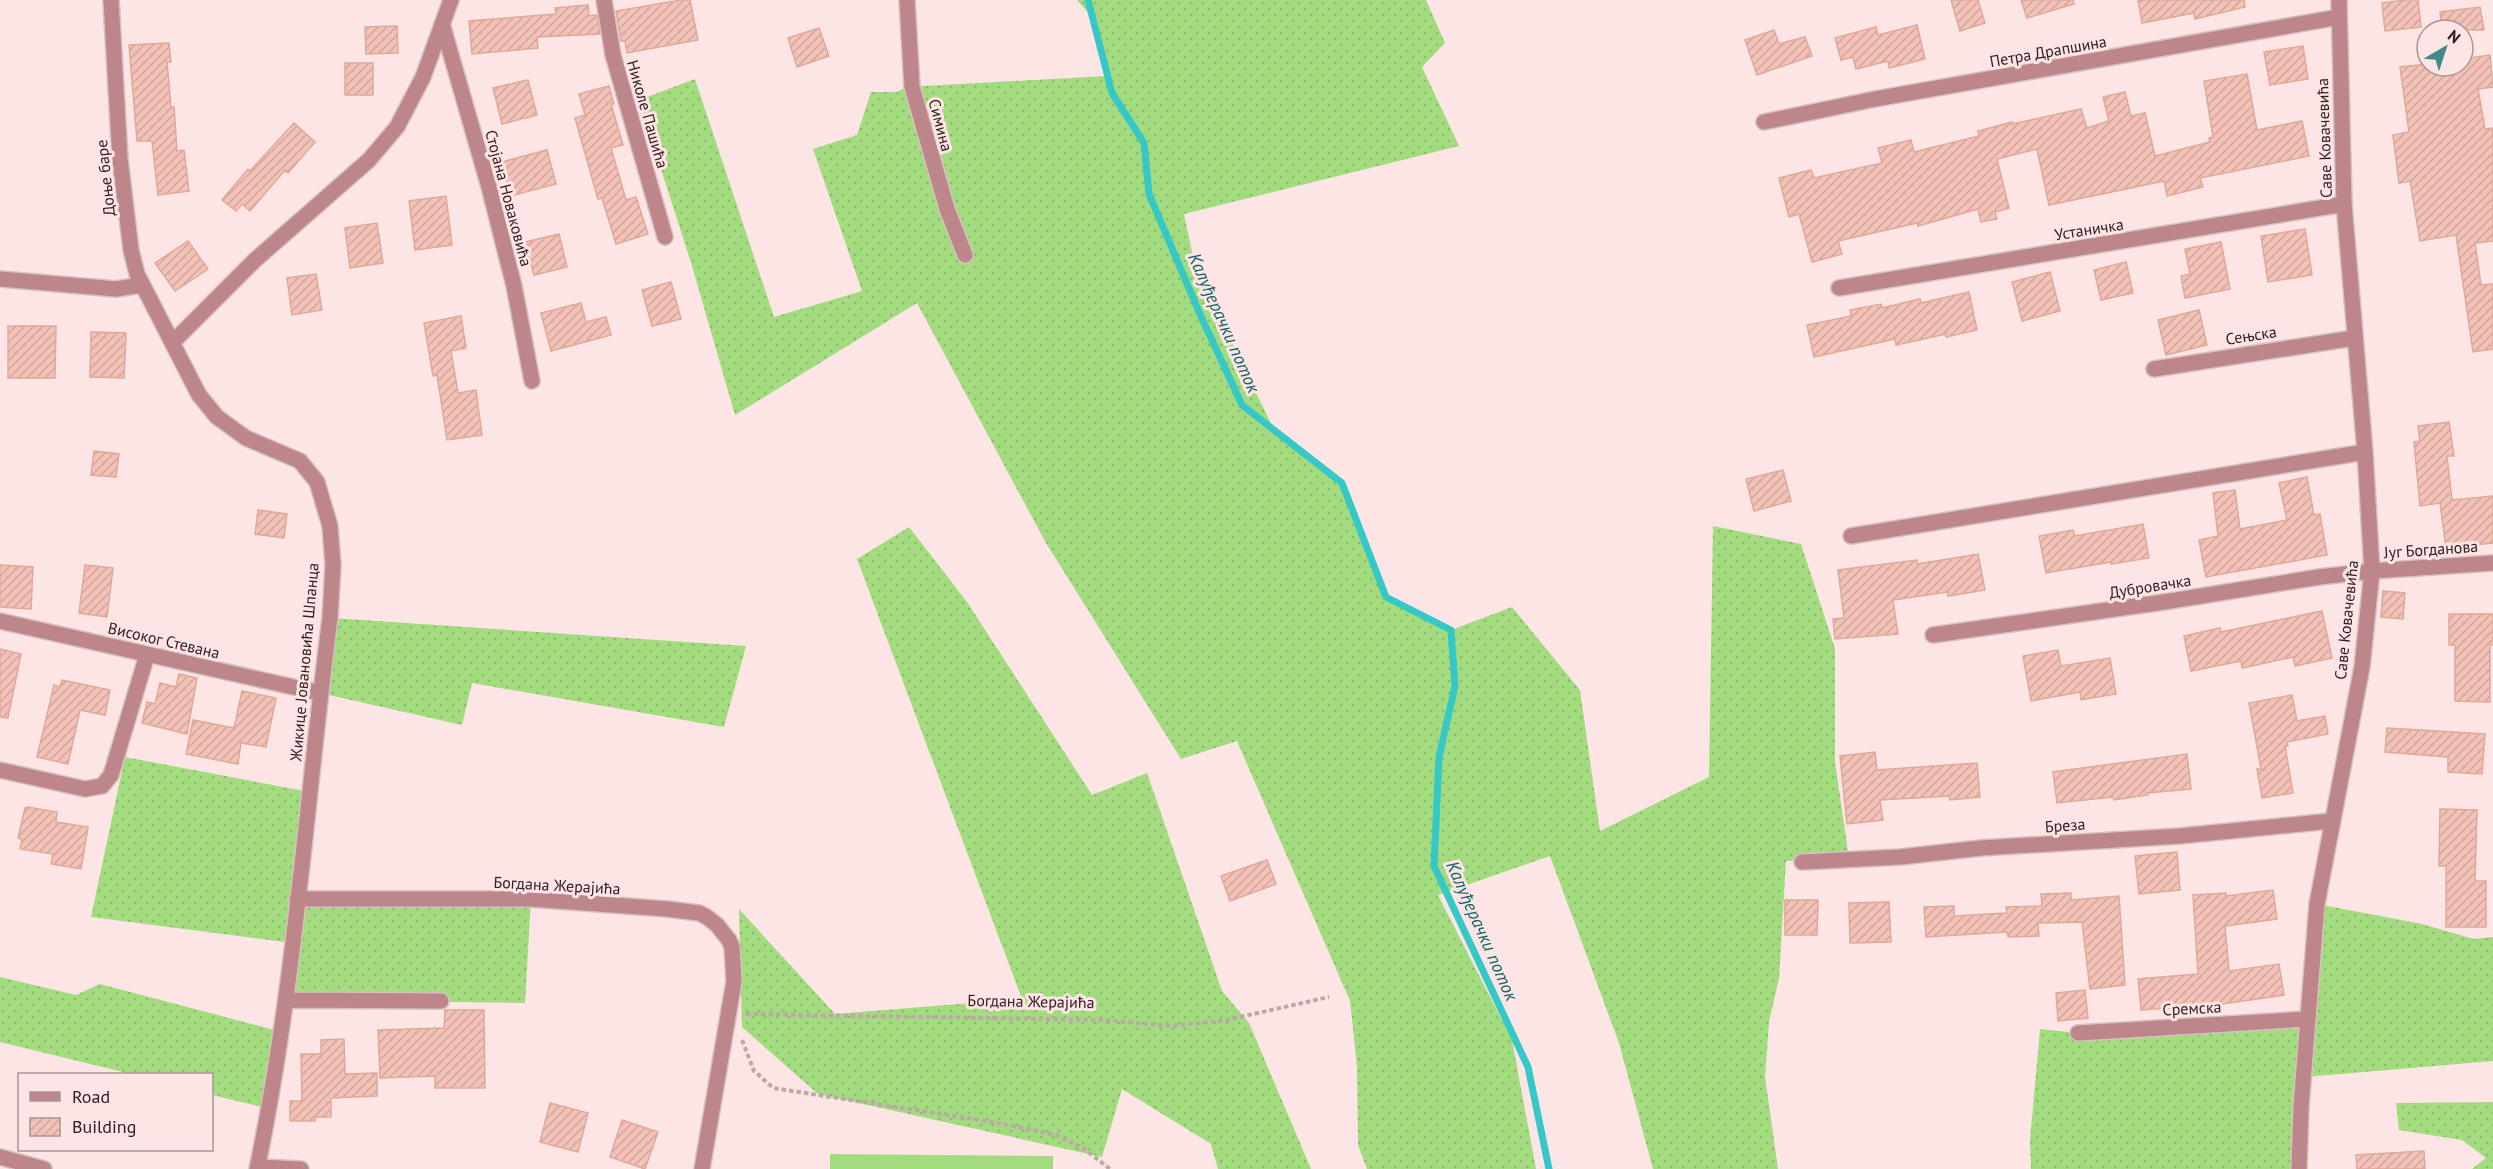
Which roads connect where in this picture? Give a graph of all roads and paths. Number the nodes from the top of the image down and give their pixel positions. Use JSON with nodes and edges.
{"nodes":[{"id":1,"x":111,"y":0,"type":"edge"},
{"id":2,"x":451,"y":0,"type":"edge"},
{"id":3,"x":604,"y":0,"type":"edge"},
{"id":4,"x":907,"y":0,"type":"edge"},
{"id":5,"x":2339,"y":0,"type":"edge"},
{"id":6,"x":2339,"y":17,"type":"junction"},
{"id":7,"x":443,"y":27,"type":"junction"},
{"id":8,"x":1764,"y":122,"type":"dead end"},
{"id":9,"x":2344,"y":204,"type":"junction"},
{"id":10,"x":665,"y":237,"type":"dead end"},
{"id":11,"x":965,"y":255,"type":"dead end"},
{"id":12,"x":0,"y":279,"type":"edge"},
{"id":13,"x":142,"y":285,"type":"junction"},
{"id":14,"x":1839,"y":288,"type":"dead end"},
{"id":15,"x":2354,"y":338,"type":"junction"},
{"id":16,"x":173,"y":342,"type":"junction"},
{"id":17,"x":2154,"y":369,"type":"dead end"},
{"id":18,"x":532,"y":381,"type":"dead end"},
{"id":19,"x":2365,"y":452,"type":"junction"},
{"id":20,"x":1851,"y":536,"type":"dead end"},
{"id":21,"x":2493,"y":563,"type":"edge"},
{"id":22,"x":2372,"y":571,"type":"junction"},
{"id":23,"x":0,"y":621,"type":"edge"},
{"id":24,"x":1933,"y":635,"type":"dead end"},
{"id":25,"x":147,"y":655,"type":"junction"},
{"id":26,"x":320,"y":693,"type":"junction"},
{"id":27,"x":0,"y":770,"type":"edge"},
{"id":28,"x":2331,"y":821,"type":"junction"},
{"id":29,"x":1802,"y":862,"type":"dead end"},
{"id":30,"x":297,"y":899,"type":"junction"},
{"id":31,"x":1329,"y":997,"type":"dead end"},
{"id":32,"x":286,"y":1000,"type":"junction"},
{"id":33,"x":441,"y":1000,"type":"dead end"},
{"id":34,"x":730,"y":1014,"type":"junction"},
{"id":35,"x":2307,"y":1019,"type":"junction"},
{"id":36,"x":727,"y":1032,"type":"junction"},
{"id":37,"x":2078,"y":1033,"type":"dead end"},
{"id":38,"x":0,"y":1157,"type":"edge"},
{"id":39,"x":258,"y":1168,"type":"edge"},
{"id":40,"x":44,"y":1169,"type":"edge"},
{"id":41,"x":301,"y":1169,"type":"edge"},
{"id":42,"x":702,"y":1169,"type":"edge"},
{"id":43,"x":1110,"y":1169,"type":"edge"},
{"id":44,"x":2299,"y":1169,"type":"edge"}],
"edges":[{"from":1,"to":13,"type":"street","name":"Доње баре"},
{"from":2,"to":7,"type":"street"},
{"from":3,"to":10,"type":"street","name":"Николе Пашића"},
{"from":4,"to":11,"type":"street","name":"Симина"},
{"from":5,"to":6,"type":"street","name":"Саве Ковачевића"},
{"from":6,"to":8,"type":"street","name":"Петра Драпшина"},
{"from":6,"to":9,"type":"street","name":"Саве Ковачевића"},
{"from":7,"to":16,"type":"street"},
{"from":7,"to":18,"type":"street","name":"Стојана Новаковића"},
{"from":9,"to":14,"type":"street","name":"Устаничка"},
{"from":9,"to":15,"type":"street","name":"Саве Ковачевића"},
{"from":12,"to":13,"type":"street"},
{"from":13,"to":16,"type":"street","name":"Доње баре"},
{"from":15,"to":17,"type":"street","name":"Сењска"},
{"from":15,"to":19,"type":"street","name":"Саве Ковачевића"},
{"from":16,"to":26,"type":"street","name":"Жикице Јовановића Шпанца"},
{"from":19,"to":20,"type":"street"},
{"from":19,"to":22,"type":"street","name":"Саве Ковачевића"},
{"from":21,"to":22,"type":"street","name":"Југ Богданова"},
{"from":22,"to":24,"type":"street","name":"Дубровачка"},
{"from":22,"to":28,"type":"street","name":"Саве Ковачевића"},
{"from":23,"to":25,"type":"street","name":"Високог Стевана"},
{"from":25,"to":26,"type":"street","name":"Високог Стевана"},
{"from":25,"to":27,"type":"street"},
{"from":26,"to":30,"type":"street","name":"Жикице Јовановића Шпанца"},
{"from":28,"to":29,"type":"street","name":"Бреза"},
{"from":28,"to":35,"type":"street","name":"Саве Ковачевића"},
{"from":30,"to":32,"type":"street","name":"Жикице Јовановића Шпанца"},
{"from":30,"to":34,"type":"street","name":"Богдана Жерајића"},
{"from":31,"to":34,"type":"path","name":"Богдана Жерајића"},
{"from":32,"to":33,"type":"street"},
{"from":32,"to":39,"type":"street","name":"Жикице Јовановића Шпанца"},
{"from":34,"to":36,"type":"street","name":"Богдана Жерајића"},
{"from":35,"to":37,"type":"street","name":"Сремска"},
{"from":35,"to":44,"type":"street","name":"Саве Ковачевића"},
{"from":36,"to":42,"type":"street","name":"Богдана Жерајића"},
{"from":36,"to":43,"type":"path"},
{"from":38,"to":40,"type":"street"},
{"from":39,"to":41,"type":"street"}]}
